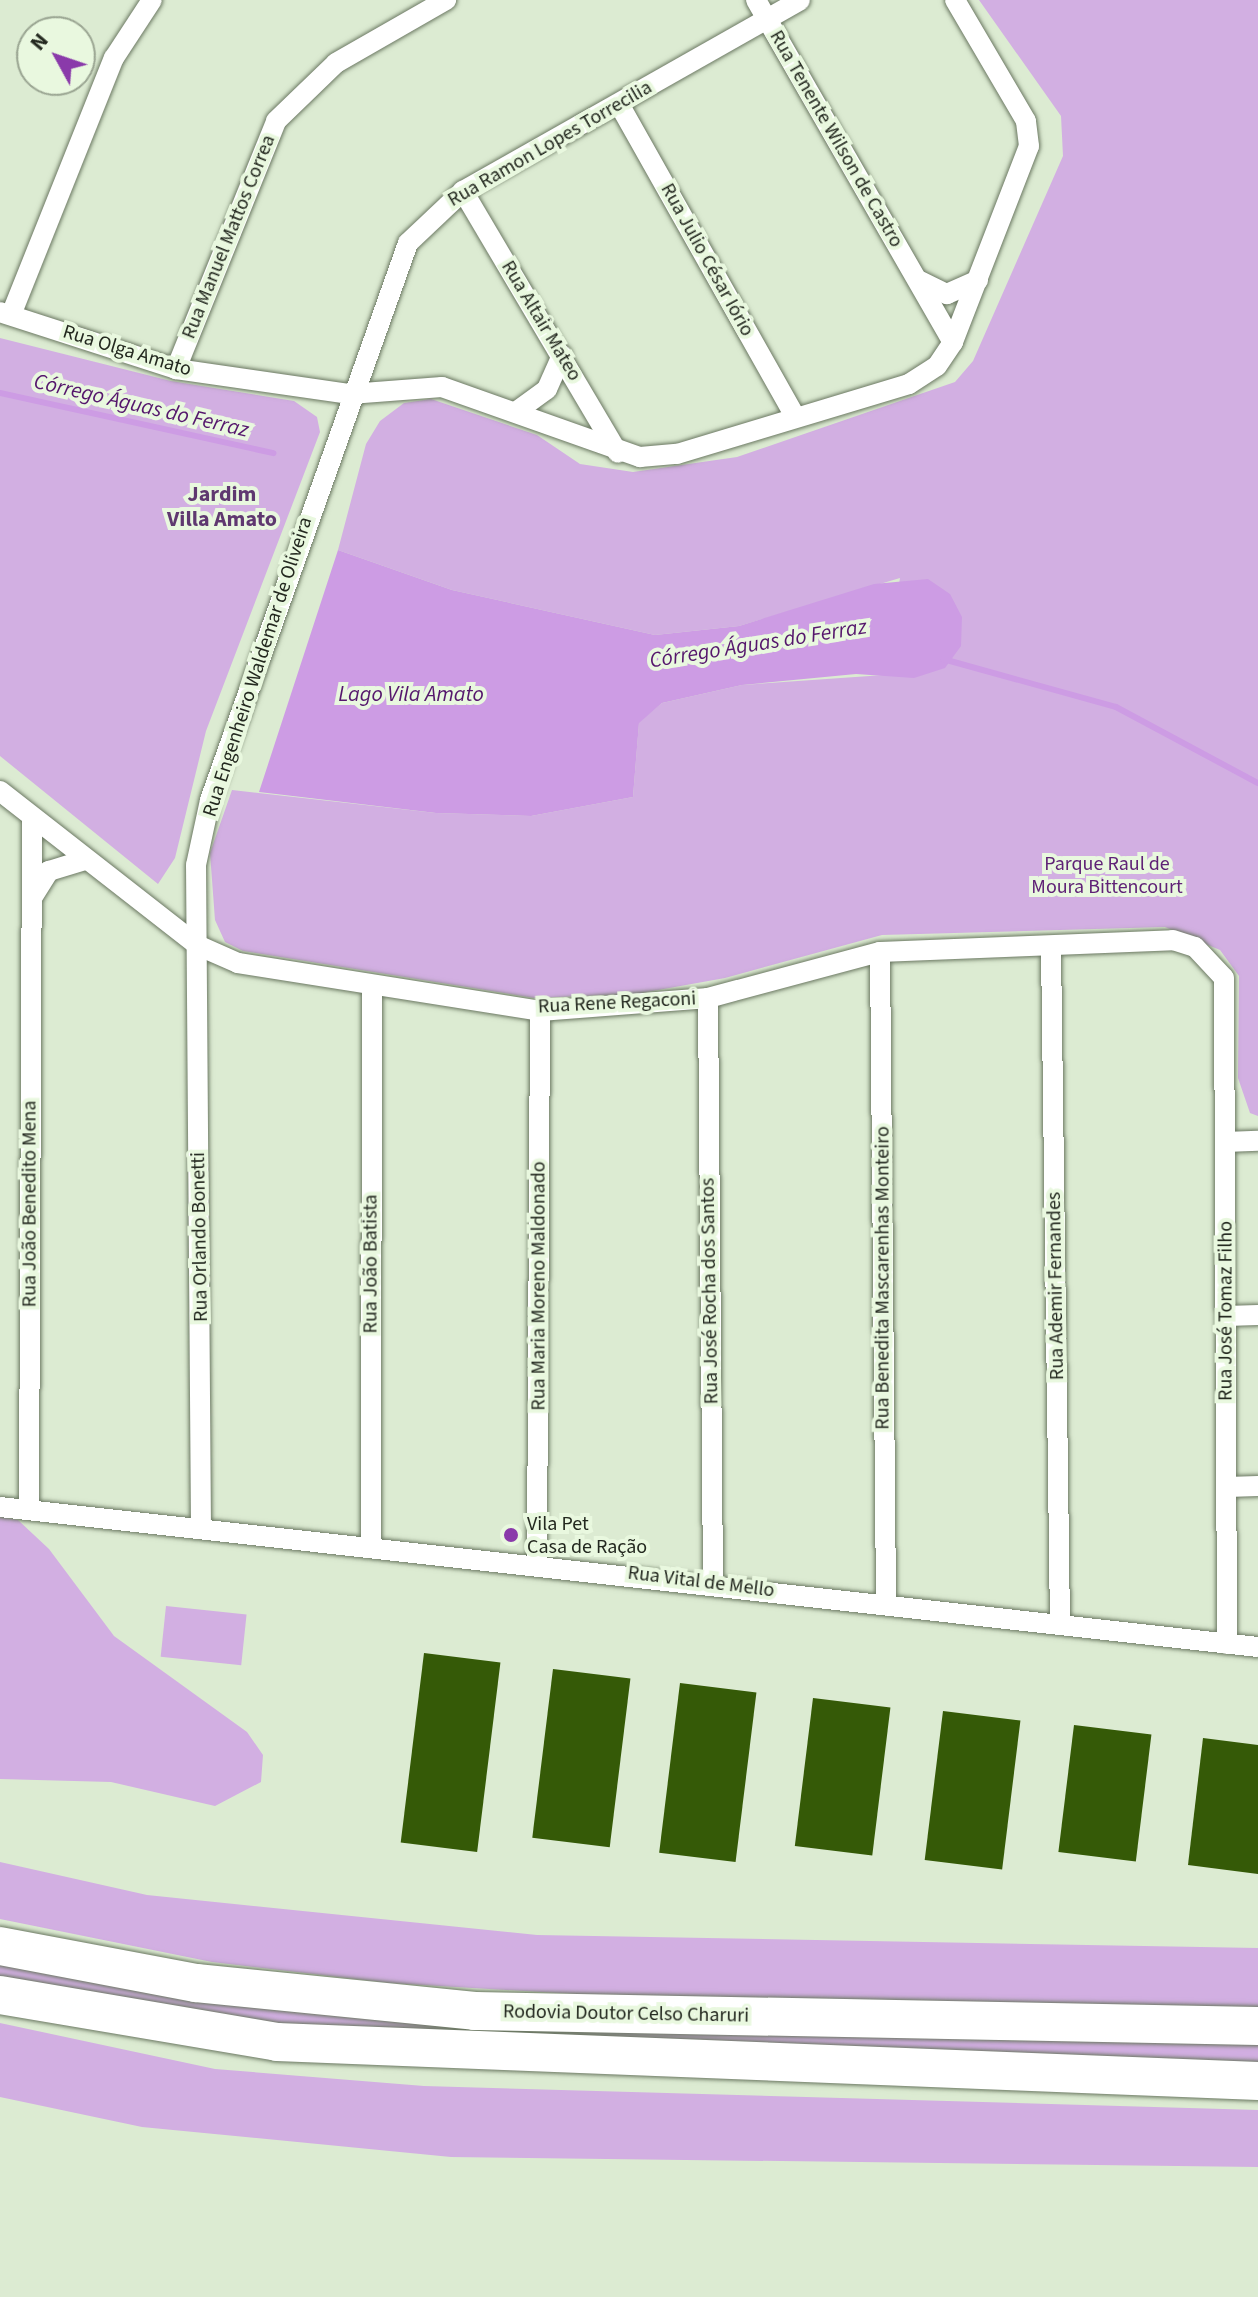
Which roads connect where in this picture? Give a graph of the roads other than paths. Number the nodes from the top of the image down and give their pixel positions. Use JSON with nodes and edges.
{"nodes":[{"id":1,"x":152,"y":0,"type":"edge"},
{"id":2,"x":446,"y":0,"type":"edge"},
{"id":3,"x":756,"y":0,"type":"edge"},
{"id":4,"x":800,"y":0,"type":"edge"},
{"id":5,"x":955,"y":0,"type":"edge"},
{"id":6,"x":767,"y":19,"type":"junction"},
{"id":7,"x":619,"y":104,"type":"junction"},
{"id":8,"x":463,"y":191,"type":"junction"},
{"id":9,"x":917,"y":278,"type":"junction"},
{"id":10,"x":978,"y":280,"type":"junction"},
{"id":11,"x":6,"y":314,"type":"edge"},
{"id":12,"x":953,"y":342,"type":"junction"},
{"id":13,"x":562,"y":355,"type":"junction"},
{"id":14,"x":176,"y":369,"type":"junction"},
{"id":15,"x":303,"y":387,"type":"junction"},
{"id":16,"x":350,"y":394,"type":"junction"},
{"id":17,"x":517,"y":411,"type":"junction"},
{"id":18,"x":794,"y":415,"type":"junction"},
{"id":19,"x":337,"y":432,"type":"junction"},
{"id":20,"x":618,"y":453,"type":"junction"},
{"id":21,"x":0,"y":791,"type":"edge"},
{"id":22,"x":32,"y":820,"type":"junction"},
{"id":23,"x":84,"y":860,"type":"junction"},
{"id":24,"x":31,"y":901,"type":"junction"},
{"id":25,"x":197,"y":945,"type":"junction"},
{"id":26,"x":1051,"y":947,"type":"junction"},
{"id":27,"x":880,"y":952,"type":"junction"},
{"id":28,"x":1224,"y":978,"type":"joint"},
{"id":29,"x":372,"y":985,"type":"junction"},
{"id":30,"x":708,"y":998,"type":"junction"},
{"id":31,"x":540,"y":1011,"type":"junction"},
{"id":32,"x":1258,"y":1141,"type":"edge"},
{"id":33,"x":1225,"y":1142,"type":"junction"},
{"id":34,"x":1258,"y":1315,"type":"edge"},
{"id":35,"x":1226,"y":1316,"type":"junction"},
{"id":36,"x":1258,"y":1486,"type":"edge"},
{"id":37,"x":1227,"y":1487,"type":"junction"},
{"id":38,"x":0,"y":1507,"type":"edge"},
{"id":39,"x":29,"y":1507,"type":"junction"},
{"id":40,"x":201,"y":1529,"type":"junction"},
{"id":41,"x":371,"y":1544,"type":"junction"},
{"id":42,"x":537,"y":1562,"type":"junction"},
{"id":43,"x":713,"y":1584,"type":"junction"},
{"id":44,"x":886,"y":1605,"type":"junction"},
{"id":45,"x":1060,"y":1625,"type":"junction"},
{"id":46,"x":1227,"y":1644,"type":"junction"},
{"id":47,"x":1258,"y":1647,"type":"edge"},
{"id":48,"x":0,"y":1946,"type":"edge"},
{"id":49,"x":0,"y":1995,"type":"edge"},
{"id":50,"x":1258,"y":2026,"type":"edge"},
{"id":51,"x":1258,"y":2081,"type":"edge"}],
"edges":[{"from":1,"to":11,"type":"street"},
{"from":2,"to":14,"type":"street","name":"Rua Manuel Mattos Correa"},
{"from":3,"to":6,"type":"street","name":"Rua Tenente Wilson de Castro"},
{"from":4,"to":6,"type":"street","name":"Rua Ramon Lopes Torrecilia"},
{"from":5,"to":10,"type":"street"},
{"from":6,"to":7,"type":"street","name":"Rua Ramon Lopes Torrecilia"},
{"from":6,"to":9,"type":"street","name":"Rua Tenente Wilson de Castro"},
{"from":7,"to":8,"type":"street","name":"Rua Ramon Lopes Torrecilia"},
{"from":7,"to":18,"type":"street","name":"Rua Julio César Iório"},
{"from":8,"to":13,"type":"street","name":"Rua Altair Mateo"},
{"from":8,"to":16,"type":"street","name":"Rua Ramon Lopes Torrecilia"},
{"from":9,"to":10,"type":"street"},
{"from":9,"to":12,"type":"street","name":"Rua Tenente Wilson de Castro"},
{"from":10,"to":12,"type":"street"},
{"from":11,"to":14,"type":"street","name":"Rua Olga Amato"},
{"from":12,"to":18,"type":"street"},
{"from":13,"to":17,"type":"street"},
{"from":13,"to":20,"type":"street","name":"Rua Altair Mateo"},
{"from":14,"to":15,"type":"street","name":"Rua Olga Amato"},
{"from":15,"to":16,"type":"street","name":"Rua Olga Amato"},
{"from":15,"to":19,"type":"street"},
{"from":16,"to":17,"type":"street","name":"Rua Olga Amato"},
{"from":16,"to":19,"type":"street","name":"Rua Engenheiro Waldemar de Oliveira"},
{"from":17,"to":20,"type":"street","name":"Rua Olga Amato"},
{"from":18,"to":20,"type":"street"},
{"from":19,"to":25,"type":"street","name":"Rua Engenheiro Waldemar de Oliveira"},
{"from":21,"to":22,"type":"street","name":"Rua Rene Regaconi"},
{"from":22,"to":23,"type":"street","name":"Rua Rene Regaconi"},
{"from":22,"to":24,"type":"street","name":"Rua João Benedito Mena"},
{"from":23,"to":24,"type":"street"},
{"from":23,"to":25,"type":"street","name":"Rua Rene Regaconi"},
{"from":24,"to":39,"type":"street","name":"Rua João Benedito Mena"},
{"from":25,"to":29,"type":"street","name":"Rua Rene Regaconi"},
{"from":25,"to":40,"type":"street","name":"Rua Orlando Bonetti"},
{"from":26,"to":27,"type":"street","name":"Rua Rene Regaconi"},
{"from":26,"to":28,"type":"street","name":"Rua Rene Regaconi"},
{"from":26,"to":45,"type":"street","name":"Rua Ademir Fernandes"},
{"from":27,"to":30,"type":"street","name":"Rua Rene Regaconi"},
{"from":27,"to":44,"type":"street","name":"Rua Benedita Mascarenhas Monteiro"},
{"from":28,"to":33,"type":"street","name":"Rua José Tomaz Filho"},
{"from":29,"to":31,"type":"street","name":"Rua Rene Regaconi"},
{"from":29,"to":41,"type":"street","name":"Rua João Batista"},
{"from":30,"to":31,"type":"street","name":"Rua Rene Regaconi"},
{"from":30,"to":43,"type":"street","name":"Rua José Rocha dos Santos"},
{"from":31,"to":42,"type":"street","name":"Rua Maria Moreno Maldonado"},
{"from":32,"to":33,"type":"street"},
{"from":33,"to":35,"type":"street","name":"Rua José Tomaz Filho"},
{"from":34,"to":35,"type":"street"},
{"from":35,"to":37,"type":"street","name":"Rua José Tomaz Filho"},
{"from":36,"to":37,"type":"street"},
{"from":37,"to":46,"type":"street","name":"Rua José Tomaz Filho"},
{"from":38,"to":39,"type":"street","name":"Rua Vital de Mello"},
{"from":39,"to":40,"type":"street","name":"Rua Vital de Mello"},
{"from":40,"to":41,"type":"street","name":"Rua Vital de Mello"},
{"from":41,"to":42,"type":"street","name":"Rua Vital de Mello"},
{"from":42,"to":43,"type":"street","name":"Rua Vital de Mello"},
{"from":43,"to":44,"type":"street","name":"Rua Vital de Mello"},
{"from":44,"to":45,"type":"street","name":"Rua Vital de Mello"},
{"from":45,"to":46,"type":"street","name":"Rua Vital de Mello"},
{"from":46,"to":47,"type":"street","name":"Rua Vital de Mello"},
{"from":48,"to":50,"type":"highway","name":"Rodovia Doutor Celso Charuri"},
{"from":49,"to":51,"type":"highway"}]}
